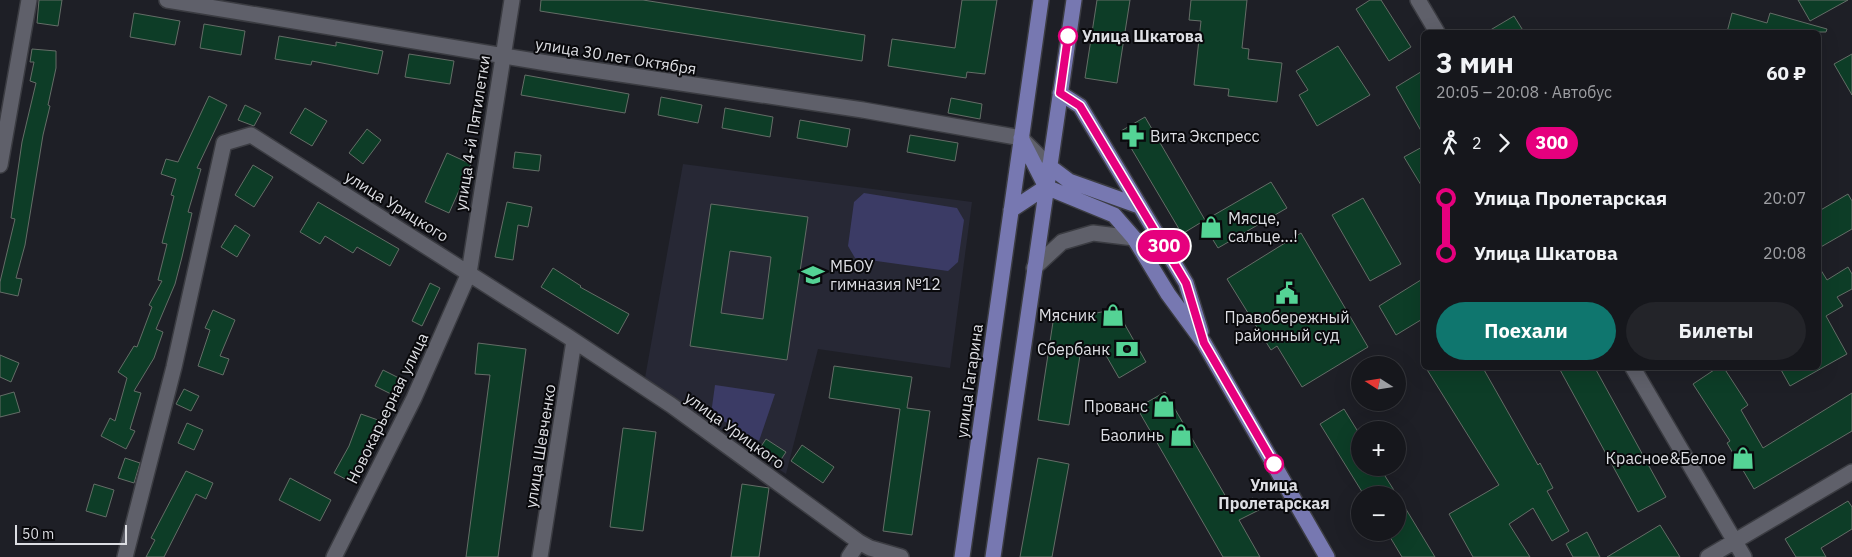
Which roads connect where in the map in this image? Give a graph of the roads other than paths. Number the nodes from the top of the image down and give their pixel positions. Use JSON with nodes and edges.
{"nodes":[{"id":1,"x":29,"y":0,"type":"edge"},
{"id":2,"x":166,"y":0,"type":"edge"},
{"id":3,"x":512,"y":0,"type":"edge"},
{"id":4,"x":1041,"y":0,"type":"edge"},
{"id":5,"x":1074,"y":0,"type":"edge"},
{"id":6,"x":1418,"y":0,"type":"edge"},
{"id":7,"x":1436,"y":30,"type":"edge"},
{"id":8,"x":502,"y":56,"type":"junction"},
{"id":9,"x":1060,"y":93,"type":"junction"},
{"id":10,"x":1021,"y":138,"type":"junction"},
{"id":11,"x":0,"y":165,"type":"edge"},
{"id":12,"x":1049,"y":166,"type":"junction"},
{"id":13,"x":1046,"y":187,"type":"junction"},
{"id":14,"x":1088,"y":189,"type":"junction"},
{"id":15,"x":1139,"y":206,"type":"junction"},
{"id":16,"x":1011,"y":210,"type":"junction"},
{"id":17,"x":1134,"y":238,"type":"junction"},
{"id":18,"x":1034,"y":268,"type":"junction"},
{"id":19,"x":468,"y":272,"type":"junction"},
{"id":20,"x":574,"y":341,"type":"junction"},
{"id":21,"x":1204,"y":343,"type":"junction"},
{"id":22,"x":1634,"y":370,"type":"edge"},
{"id":23,"x":1852,"y":472,"type":"edge"},
{"id":24,"x":1734,"y":540,"type":"junction"},
{"id":25,"x":859,"y":542,"type":"junction"},
{"id":26,"x":125,"y":557,"type":"edge"},
{"id":27,"x":334,"y":557,"type":"edge"},
{"id":28,"x":540,"y":557,"type":"edge"},
{"id":29,"x":849,"y":557,"type":"edge"},
{"id":30,"x":901,"y":557,"type":"edge"},
{"id":31,"x":962,"y":557,"type":"edge"},
{"id":32,"x":993,"y":557,"type":"edge"},
{"id":33,"x":1328,"y":557,"type":"edge"},
{"id":34,"x":1708,"y":557,"type":"edge"},
{"id":35,"x":1744,"y":557,"type":"edge"}],
"edges":[{"from":1,"to":11,"type":"street"},
{"from":2,"to":8,"type":"street","name":"улица 30 лет Октября"},
{"from":3,"to":8,"type":"street","name":"улица 4-й Пятилетки"},
{"from":4,"to":10,"type":"main road","name":"улица Гагарина"},
{"from":5,"to":9,"type":"main road"},
{"from":6,"to":7,"type":"street"},
{"from":8,"to":10,"type":"street","name":"улица 30 лет Октября"},
{"from":8,"to":19,"type":"street","name":"улица 4-й Пятилетки"},
{"from":9,"to":12,"type":"main road"},
{"from":9,"to":15,"type":"main road"},
{"from":10,"to":12,"type":"street"},
{"from":10,"to":13,"type":"main road"},
{"from":10,"to":16,"type":"main road","name":"улица Гагарина"},
{"from":12,"to":13,"type":"main road"},
{"from":12,"to":14,"type":"main road"},
{"from":13,"to":14,"type":"main road"},
{"from":13,"to":16,"type":"main road"},
{"from":13,"to":17,"type":"main road"},
{"from":13,"to":18,"type":"main road"},
{"from":14,"to":15,"type":"main road"},
{"from":15,"to":21,"type":"main road"},
{"from":16,"to":31,"type":"main road","name":"улица Гагарина"},
{"from":17,"to":18,"type":"street"},
{"from":17,"to":21,"type":"main road"},
{"from":18,"to":32,"type":"main road"},
{"from":19,"to":20,"type":"street","name":"улица Урицкого"},
{"from":19,"to":26,"type":"street","name":"улица Урицкого"},
{"from":19,"to":27,"type":"street","name":"Новокарьерная улица"},
{"from":20,"to":25,"type":"street","name":"улица Урицкого"},
{"from":20,"to":28,"type":"street","name":"улица Шевченко"},
{"from":21,"to":33,"type":"main road"},
{"from":22,"to":24,"type":"street"},
{"from":23,"to":24,"type":"street"},
{"from":24,"to":34,"type":"street"},
{"from":24,"to":35,"type":"street"},
{"from":25,"to":29,"type":"street"},
{"from":25,"to":30,"type":"street","name":"улица Урицкого"}]}
